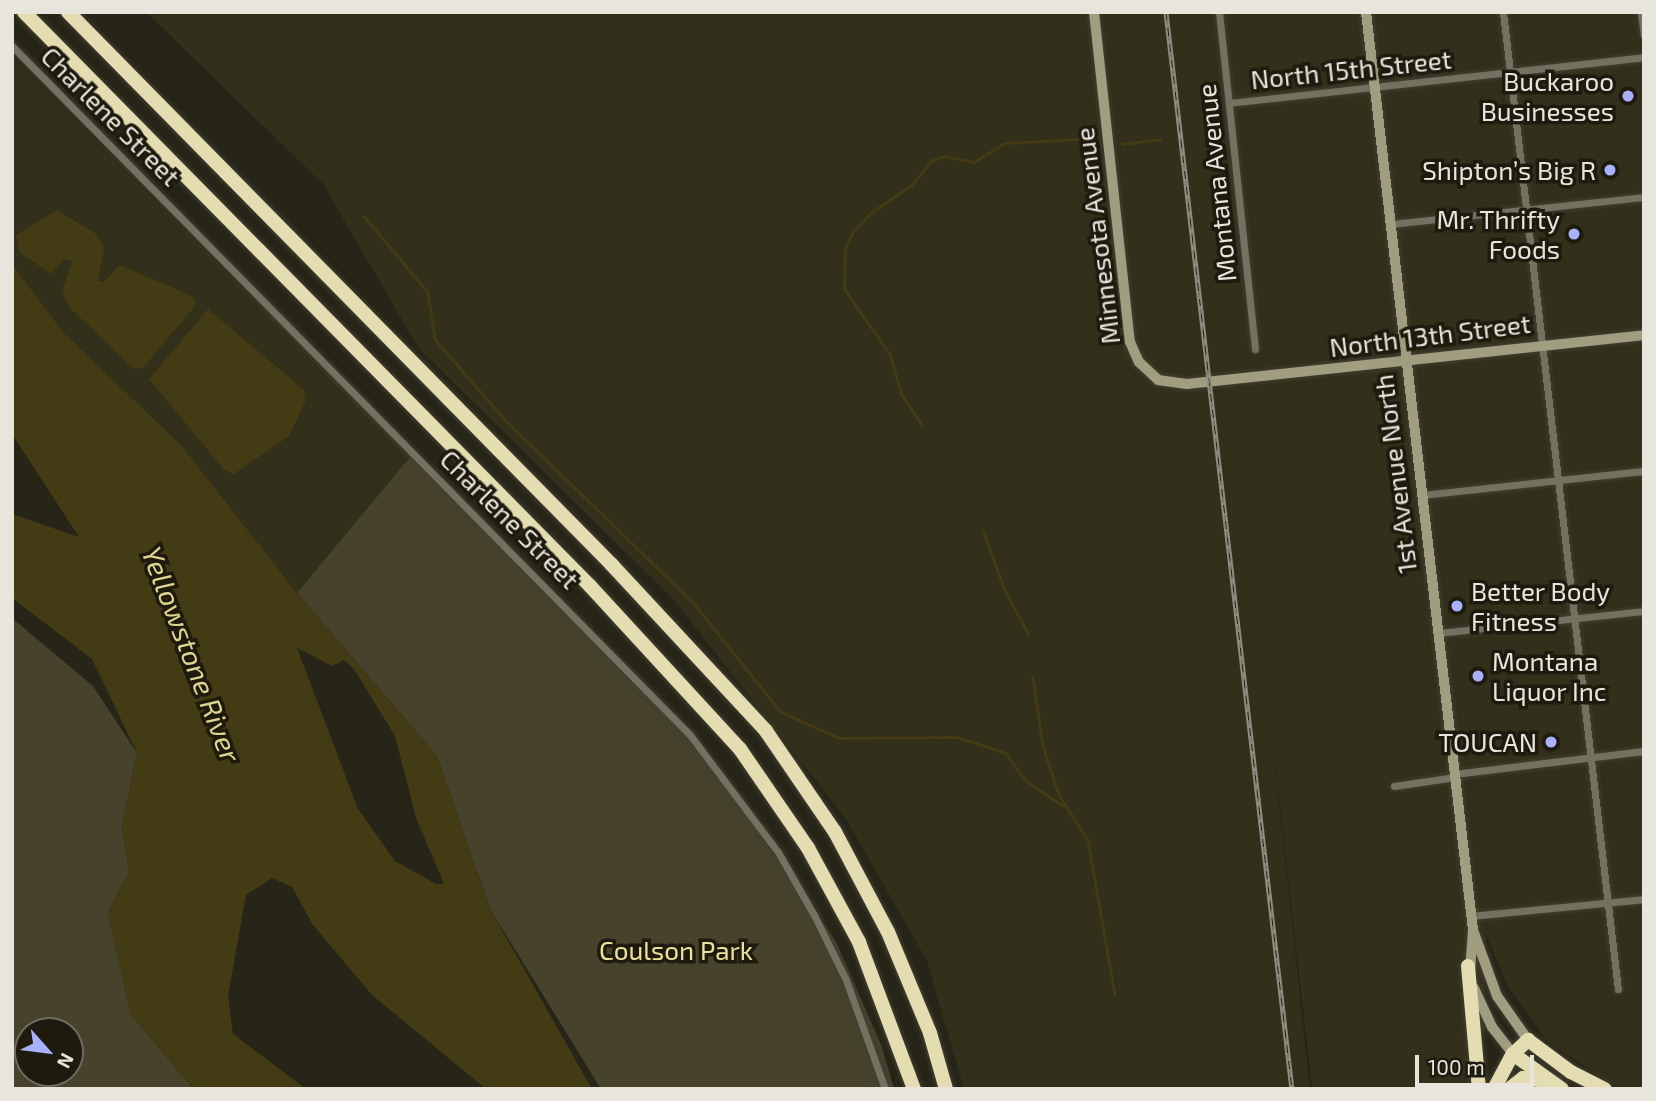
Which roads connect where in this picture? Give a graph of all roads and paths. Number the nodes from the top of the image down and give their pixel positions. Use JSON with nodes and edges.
{"nodes":[{"id":1,"x":24,"y":12,"type":"edge"},
{"id":2,"x":68,"y":12,"type":"edge"},
{"id":3,"x":1094,"y":12,"type":"edge"},
{"id":4,"x":1219,"y":12,"type":"edge"},
{"id":5,"x":1366,"y":12,"type":"edge"},
{"id":6,"x":1503,"y":12,"type":"edge"},
{"id":7,"x":1641,"y":12,"type":"edge"},
{"id":8,"x":1644,"y":35,"type":"edge"},
{"id":9,"x":12,"y":46,"type":"edge"},
{"id":10,"x":1644,"y":57,"type":"edge"},
{"id":11,"x":1511,"y":73,"type":"junction"},
{"id":12,"x":1375,"y":87,"type":"junction"},
{"id":13,"x":1229,"y":103,"type":"junction"},
{"id":14,"x":1644,"y":197,"type":"edge"},
{"id":15,"x":1527,"y":209,"type":"junction"},
{"id":16,"x":1391,"y":224,"type":"junction"},
{"id":17,"x":1644,"y":335,"type":"edge"},
{"id":18,"x":1543,"y":345,"type":"junction"},
{"id":19,"x":1255,"y":349,"type":"dead end"},
{"id":20,"x":1406,"y":361,"type":"junction"},
{"id":21,"x":1222,"y":381,"type":"joint"},
{"id":22,"x":1644,"y":471,"type":"edge"},
{"id":23,"x":1558,"y":479,"type":"junction"},
{"id":24,"x":1422,"y":495,"type":"junction"},
{"id":25,"x":1644,"y":611,"type":"edge"},
{"id":26,"x":1573,"y":619,"type":"junction"},
{"id":27,"x":1438,"y":632,"type":"junction"},
{"id":28,"x":1644,"y":751,"type":"edge"},
{"id":29,"x":1590,"y":759,"type":"junction"},
{"id":30,"x":1455,"y":776,"type":"junction"},
{"id":31,"x":1395,"y":786,"type":"dead end"},
{"id":32,"x":1644,"y":899,"type":"edge"},
{"id":33,"x":1608,"y":904,"type":"junction"},
{"id":34,"x":1471,"y":916,"type":"junction"},
{"id":35,"x":1473,"y":930,"type":"junction"},
{"id":36,"x":1468,"y":966,"type":"junction"},
{"id":37,"x":1618,"y":989,"type":"dead end"},
{"id":38,"x":1528,"y":1040,"type":"junction"},
{"id":39,"x":1513,"y":1054,"type":"junction"},
{"id":40,"x":1556,"y":1085,"type":"edge"},
{"id":41,"x":885,"y":1089,"type":"edge"},
{"id":42,"x":914,"y":1089,"type":"edge"},
{"id":43,"x":946,"y":1089,"type":"edge"},
{"id":44,"x":1479,"y":1089,"type":"edge"},
{"id":45,"x":1494,"y":1089,"type":"edge"},
{"id":46,"x":1509,"y":1089,"type":"edge"},
{"id":47,"x":1605,"y":1089,"type":"edge"}],
"edges":[{"from":1,"to":42,"type":"highway"},
{"from":2,"to":43,"type":"highway"},
{"from":3,"to":21,"type":"main road","name":"Minnesota Avenue"},
{"from":4,"to":13,"type":"street","name":"Montana Avenue"},
{"from":5,"to":12,"type":"main road","name":"1st Avenue North"},
{"from":6,"to":11,"type":"street"},
{"from":7,"to":8,"type":"street"},
{"from":9,"to":41,"type":"street","name":"Charlene Street"},
{"from":10,"to":11,"type":"street","name":"North 15th Street"},
{"from":11,"to":12,"type":"street","name":"North 15th Street"},
{"from":11,"to":15,"type":"street"},
{"from":12,"to":13,"type":"street","name":"North 15th Street"},
{"from":12,"to":16,"type":"main road","name":"1st Avenue North"},
{"from":13,"to":19,"type":"street","name":"Montana Avenue"},
{"from":14,"to":15,"type":"street"},
{"from":15,"to":16,"type":"street"},
{"from":15,"to":18,"type":"street"},
{"from":16,"to":20,"type":"main road","name":"1st Avenue North"},
{"from":17,"to":18,"type":"main road","name":"North 13th Street"},
{"from":18,"to":20,"type":"main road","name":"North 13th Street"},
{"from":18,"to":23,"type":"street"},
{"from":20,"to":21,"type":"main road","name":"North 13th Street"},
{"from":20,"to":24,"type":"main road","name":"1st Avenue North"},
{"from":22,"to":23,"type":"street"},
{"from":23,"to":24,"type":"street"},
{"from":23,"to":26,"type":"street"},
{"from":24,"to":27,"type":"main road","name":"1st Avenue North"},
{"from":25,"to":26,"type":"street"},
{"from":26,"to":27,"type":"street"},
{"from":26,"to":29,"type":"street"},
{"from":27,"to":30,"type":"main road","name":"1st Avenue North"},
{"from":28,"to":29,"type":"street"},
{"from":29,"to":30,"type":"street"},
{"from":29,"to":33,"type":"street"},
{"from":30,"to":31,"type":"street"},
{"from":30,"to":34,"type":"main road","name":"1st Avenue North"},
{"from":32,"to":33,"type":"street"},
{"from":33,"to":34,"type":"street"},
{"from":33,"to":37,"type":"street"},
{"from":34,"to":35,"type":"main road","name":"1st Avenue North"},
{"from":35,"to":36,"type":"main road","name":"1st Avenue North"},
{"from":35,"to":38,"type":"main road","name":"1st Avenue North"},
{"from":36,"to":39,"type":"main road","name":"1st Avenue North"},
{"from":36,"to":44,"type":"highway"},
{"from":38,"to":39,"type":"highway"},
{"from":38,"to":47,"type":"highway"},
{"from":39,"to":40,"type":"highway","name":"1st Avenue North"},
{"from":39,"to":45,"type":"highway"},
{"from":40,"to":46,"type":"highway"}]}
